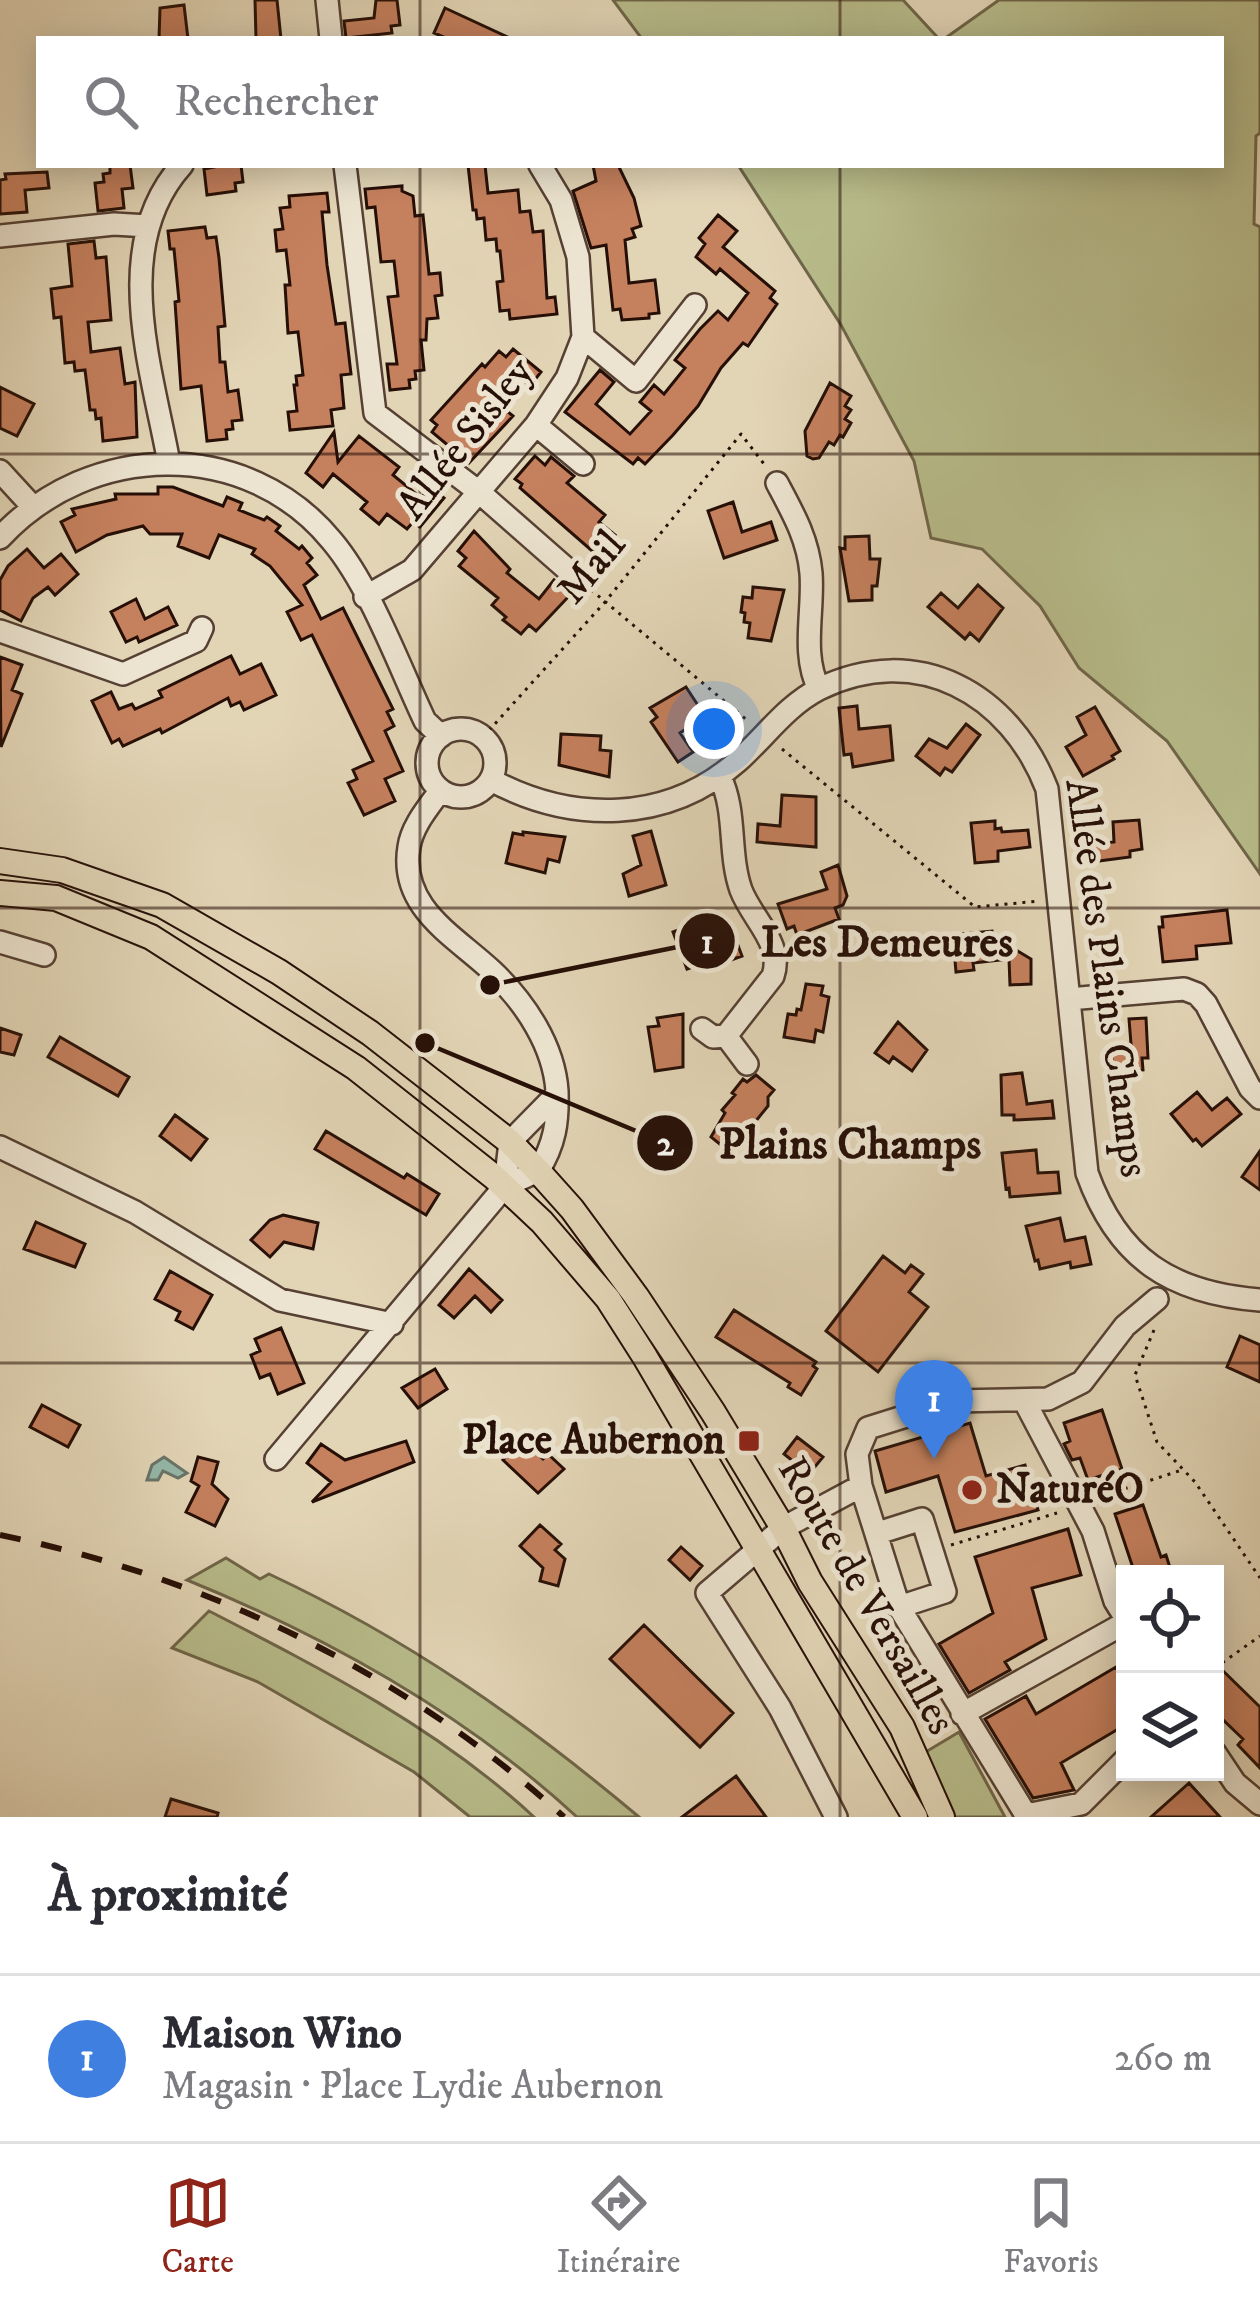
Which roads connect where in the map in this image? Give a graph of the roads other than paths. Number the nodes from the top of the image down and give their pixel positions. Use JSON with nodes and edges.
{"nodes":[{"id":1,"x":327,"y":0,"type":"edge"},
{"id":2,"x":331,"y":36,"type":"edge"},
{"id":3,"x":179,"y":168,"type":"edge"},
{"id":4,"x":345,"y":168,"type":"edge"},
{"id":5,"x":542,"y":168,"type":"edge"},
{"id":6,"x":148,"y":226,"type":"junction"},
{"id":7,"x":0,"y":236,"type":"edge"},
{"id":8,"x":695,"y":305,"type":"dead end"},
{"id":9,"x":583,"y":337,"type":"junction"},
{"id":10,"x":536,"y":425,"type":"junction"},
{"id":11,"x":169,"y":464,"type":"junction"},
{"id":12,"x":583,"y":464,"type":"dead end"},
{"id":13,"x":0,"y":471,"type":"edge"},
{"id":14,"x":777,"y":483,"type":"road end"},
{"id":15,"x":479,"y":491,"type":"junction"},
{"id":16,"x":33,"y":506,"type":"junction"},
{"id":17,"x":0,"y":538,"type":"edge"},
{"id":18,"x":569,"y":571,"type":"road end"},
{"id":19,"x":365,"y":597,"type":"junction"},
{"id":20,"x":202,"y":628,"type":"dead end"},
{"id":21,"x":0,"y":632,"type":"edge"},
{"id":22,"x":818,"y":689,"type":"junction"},
{"id":23,"x":441,"y":736,"type":"junction"},
{"id":24,"x":720,"y":777,"type":"junction"},
{"id":25,"x":491,"y":780,"type":"junction"},
{"id":26,"x":440,"y":791,"type":"junction"},
{"id":27,"x":0,"y":861,"type":"edge"},
{"id":28,"x":0,"y":893,"type":"edge"},
{"id":29,"x":0,"y":941,"type":"edge"},
{"id":30,"x":44,"y":956,"type":"dead end"},
{"id":31,"x":1069,"y":999,"type":"junction"},
{"id":32,"x":702,"y":1029,"type":"dead end"},
{"id":33,"x":726,"y":1036,"type":"junction"},
{"id":34,"x":747,"y":1064,"type":"dead end"},
{"id":35,"x":557,"y":1094,"type":"junction"},
{"id":36,"x":1260,"y":1099,"type":"edge"},
{"id":37,"x":510,"y":1142,"type":"junction"},
{"id":38,"x":0,"y":1147,"type":"edge"},
{"id":39,"x":538,"y":1171,"type":"junction"},
{"id":40,"x":501,"y":1191,"type":"junction"},
{"id":41,"x":1260,"y":1300,"type":"edge"},
{"id":42,"x":1153,"y":1302,"type":"road end"},
{"id":43,"x":392,"y":1324,"type":"junction"},
{"id":44,"x":1025,"y":1402,"type":"junction"},
{"id":45,"x":276,"y":1460,"type":"dead end"},
{"id":46,"x":861,"y":1486,"type":"junction"},
{"id":47,"x":783,"y":1528,"type":"junction"},
{"id":48,"x":878,"y":1533,"type":"junction"},
{"id":49,"x":759,"y":1548,"type":"junction"},
{"id":50,"x":1116,"y":1603,"type":"edge"},
{"id":51,"x":899,"y":1607,"type":"junction"},
{"id":52,"x":1116,"y":1625,"type":"edge"},
{"id":53,"x":962,"y":1714,"type":"junction"},
{"id":54,"x":1224,"y":1766,"type":"edge"},
{"id":55,"x":1116,"y":1769,"type":"edge"},
{"id":56,"x":1260,"y":1804,"type":"edge"},
{"id":57,"x":836,"y":1817,"type":"edge"},
{"id":58,"x":915,"y":1817,"type":"edge"},
{"id":59,"x":942,"y":1817,"type":"edge"}],
"edges":[{"from":1,"to":2,"type":"street"},
{"from":3,"to":6,"type":"street"},
{"from":4,"to":15,"type":"street"},
{"from":5,"to":9,"type":"street","name":"Allée Sisley"},
{"from":6,"to":7,"type":"street"},
{"from":6,"to":11,"type":"street"},
{"from":8,"to":9,"type":"street"},
{"from":9,"to":10,"type":"street","name":"Allée Sisley"},
{"from":10,"to":12,"type":"street"},
{"from":10,"to":15,"type":"street","name":"Allée Sisley"},
{"from":11,"to":16,"type":"street"},
{"from":11,"to":19,"type":"street"},
{"from":13,"to":16,"type":"street"},
{"from":14,"to":22,"type":"street"},
{"from":15,"to":18,"type":"street"},
{"from":15,"to":19,"type":"street","name":"Allée Sisley"},
{"from":16,"to":17,"type":"street"},
{"from":19,"to":23,"type":"street"},
{"from":20,"to":21,"type":"street"},
{"from":22,"to":24,"type":"street","name":"Allée des Plains Champs"},
{"from":22,"to":31,"type":"street","name":"Allée des Plains Champs"},
{"from":23,"to":25,"type":"street"},
{"from":23,"to":26,"type":"street"},
{"from":24,"to":25,"type":"street","name":"Allée des Plains Champs"},
{"from":24,"to":33,"type":"street"},
{"from":25,"to":26,"type":"street"},
{"from":26,"to":35,"type":"street"},
{"from":27,"to":37,"type":"main road","name":"Route de Versailles"},
{"from":28,"to":40,"type":"main road","name":"Route de Versailles"},
{"from":29,"to":30,"type":"street"},
{"from":31,"to":36,"type":"street"},
{"from":31,"to":41,"type":"street","name":"Allée des Plains Champs"},
{"from":32,"to":33,"type":"street"},
{"from":33,"to":34,"type":"street"},
{"from":35,"to":37,"type":"street"},
{"from":35,"to":39,"type":"street"},
{"from":37,"to":39,"type":"main road","name":"Route de Versailles"},
{"from":37,"to":40,"type":"street"},
{"from":38,"to":43,"type":"street"},
{"from":39,"to":40,"type":"street"},
{"from":39,"to":47,"type":"main road","name":"Route de Versailles"},
{"from":40,"to":43,"type":"street"},
{"from":40,"to":49,"type":"main road","name":"Route de Versailles"},
{"from":42,"to":44,"type":"street"},
{"from":43,"to":45,"type":"street"},
{"from":44,"to":46,"type":"street"},
{"from":44,"to":50,"type":"street"},
{"from":46,"to":47,"type":"street"},
{"from":46,"to":48,"type":"street"},
{"from":47,"to":49,"type":"street"},
{"from":47,"to":59,"type":"main road","name":"Route de Versailles"},
{"from":48,"to":51,"type":"street"},
{"from":48,"to":51,"type":"street"},
{"from":49,"to":57,"type":"street"},
{"from":49,"to":58,"type":"main road","name":"Route de Versailles"},
{"from":51,"to":53,"type":"street"},
{"from":52,"to":53,"type":"street"},
{"from":53,"to":55,"type":"street"},
{"from":54,"to":56,"type":"street"}]}
